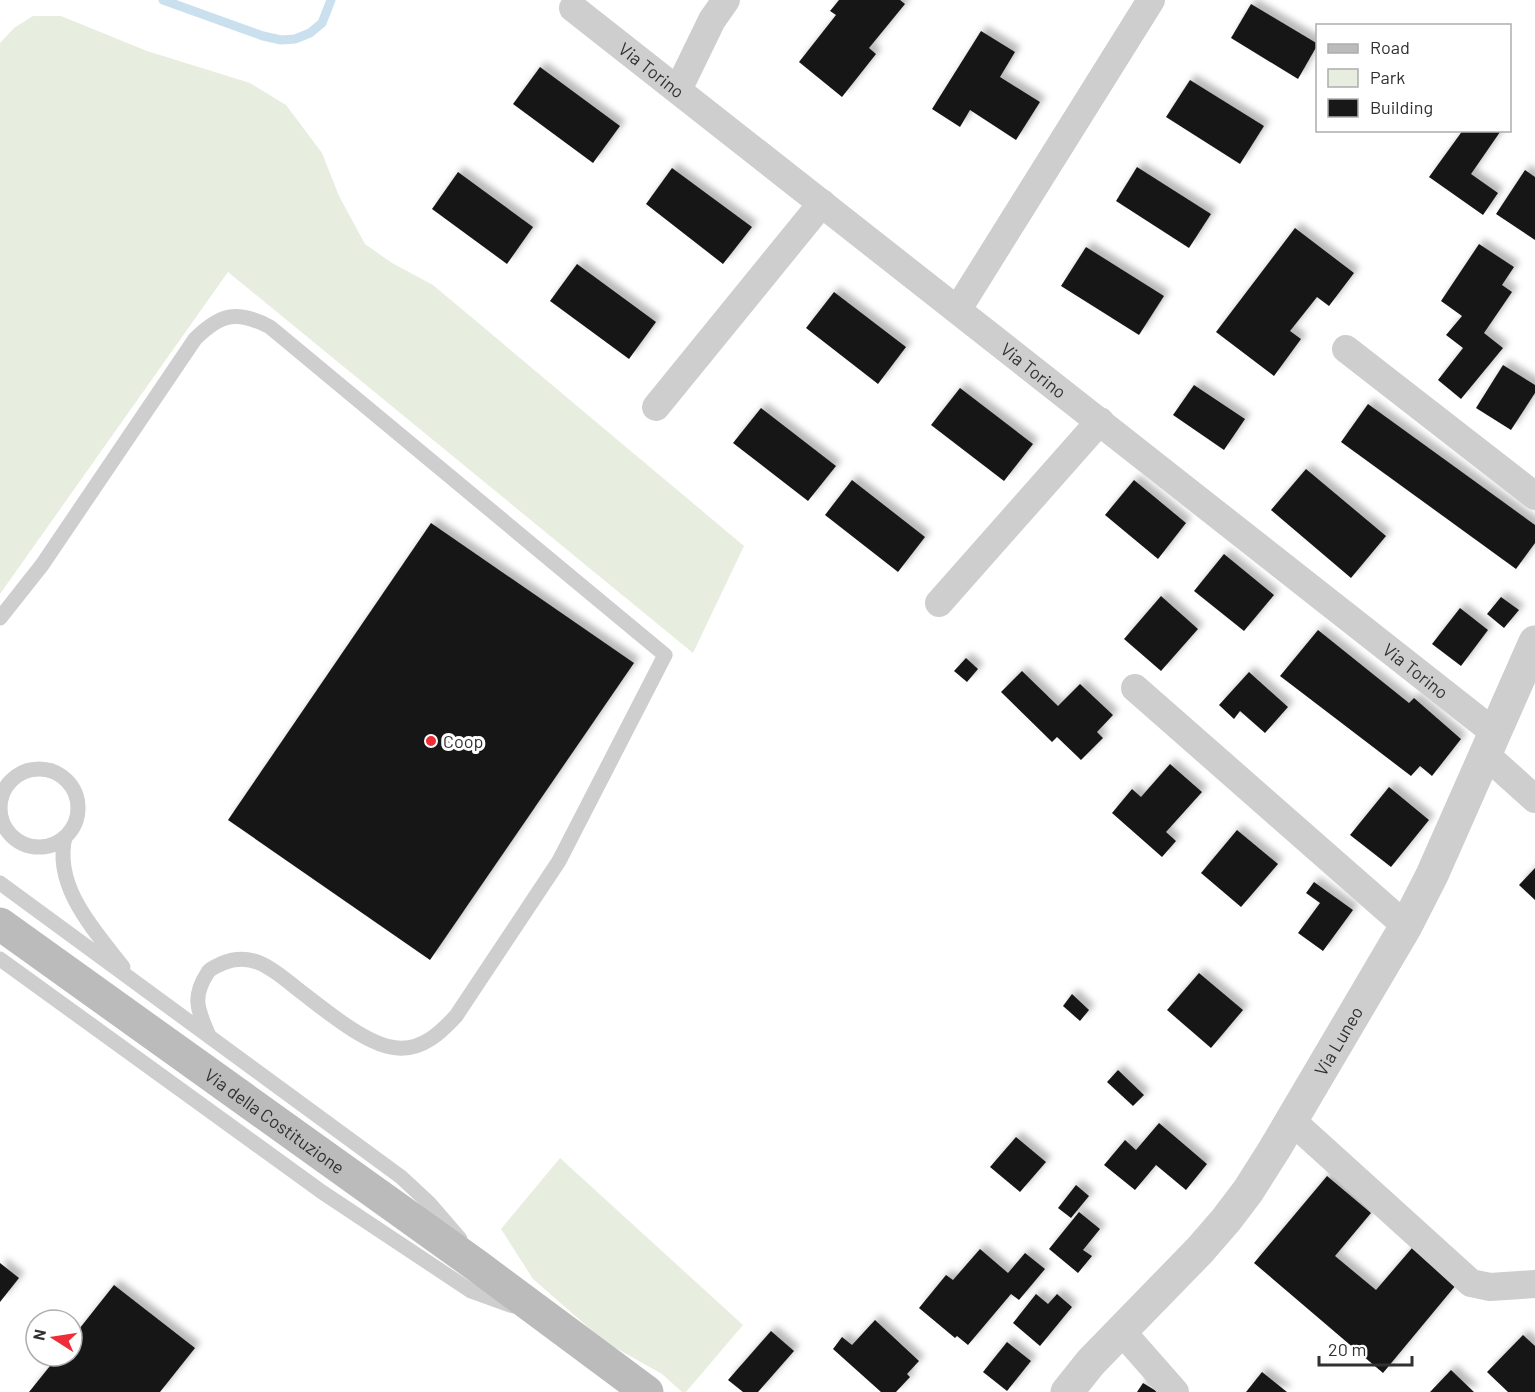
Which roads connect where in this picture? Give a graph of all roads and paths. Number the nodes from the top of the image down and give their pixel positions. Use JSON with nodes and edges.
{"nodes":[{"id":1,"x":726,"y":0,"type":"edge"},
{"id":2,"x":1151,"y":0,"type":"edge"},
{"id":3,"x":573,"y":8,"type":"dead end"},
{"id":4,"x":678,"y":90,"type":"junction"},
{"id":5,"x":822,"y":203,"type":"junction"},
{"id":6,"x":958,"y":309,"type":"junction"},
{"id":7,"x":1346,"y":349,"type":"dead end"},
{"id":8,"x":656,"y":407,"type":"dead end"},
{"id":9,"x":1100,"y":421,"type":"junction"},
{"id":10,"x":1535,"y":496,"type":"edge"},
{"id":11,"x":939,"y":603,"type":"dead end"},
{"id":12,"x":0,"y":618,"type":"edge"},
{"id":13,"x":1535,"y":642,"type":"edge"},
{"id":14,"x":1135,"y":688,"type":"dead end"},
{"id":15,"x":1491,"y":744,"type":"junction"},
{"id":16,"x":5,"y":786,"type":"edge"},
{"id":17,"x":1535,"y":799,"type":"edge"},
{"id":18,"x":65,"y":837,"type":"junction"},
{"id":19,"x":0,"y":884,"type":"edge"},
{"id":20,"x":0,"y":924,"type":"edge"},
{"id":21,"x":1406,"y":926,"type":"junction"},
{"id":22,"x":0,"y":959,"type":"edge"},
{"id":23,"x":136,"y":983,"type":"junction"},
{"id":24,"x":209,"y":1036,"type":"junction"},
{"id":25,"x":1292,"y":1121,"type":"junction"},
{"id":26,"x":476,"y":1265,"type":"junction"},
{"id":27,"x":1535,"y":1284,"type":"edge"},
{"id":28,"x":547,"y":1318,"type":"junction"},
{"id":29,"x":1124,"y":1329,"type":"junction"},
{"id":30,"x":647,"y":1392,"type":"edge"},
{"id":31,"x":1067,"y":1392,"type":"edge"},
{"id":32,"x":1175,"y":1392,"type":"edge"}],
"edges":[{"from":1,"to":4,"type":"street"},
{"from":2,"to":6,"type":"street"},
{"from":3,"to":4,"type":"street","name":"Via Torino"},
{"from":4,"to":5,"type":"street","name":"Via Torino"},
{"from":5,"to":6,"type":"street","name":"Via Torino"},
{"from":5,"to":8,"type":"street"},
{"from":6,"to":9,"type":"street","name":"Via Torino"},
{"from":7,"to":10,"type":"street"},
{"from":9,"to":11,"type":"street"},
{"from":9,"to":15,"type":"street","name":"Via Torino"},
{"from":12,"to":24,"type":"lane"},
{"from":13,"to":15,"type":"street","name":"Via Luneo"},
{"from":14,"to":21,"type":"street"},
{"from":15,"to":17,"type":"street","name":"Via Torino"},
{"from":15,"to":21,"type":"street","name":"Via Luneo"},
{"from":16,"to":18,"type":"lane"},
{"from":16,"to":18,"type":"lane"},
{"from":18,"to":23,"type":"lane"},
{"from":19,"to":23,"type":"lane"},
{"from":20,"to":26,"type":"main road","name":"Via della Costituzione"},
{"from":21,"to":25,"type":"street","name":"Via Luneo"},
{"from":22,"to":28,"type":"lane","name":"Via della Costituzione"},
{"from":23,"to":24,"type":"lane"},
{"from":24,"to":26,"type":"lane"},
{"from":25,"to":27,"type":"street"},
{"from":25,"to":29,"type":"street","name":"Via Luneo"},
{"from":26,"to":28,"type":"main road","name":"Via della Costituzione"},
{"from":28,"to":30,"type":"main road","name":"Via della Costituzione"},
{"from":29,"to":31,"type":"street","name":"Via Luneo"},
{"from":29,"to":32,"type":"street"}]}
